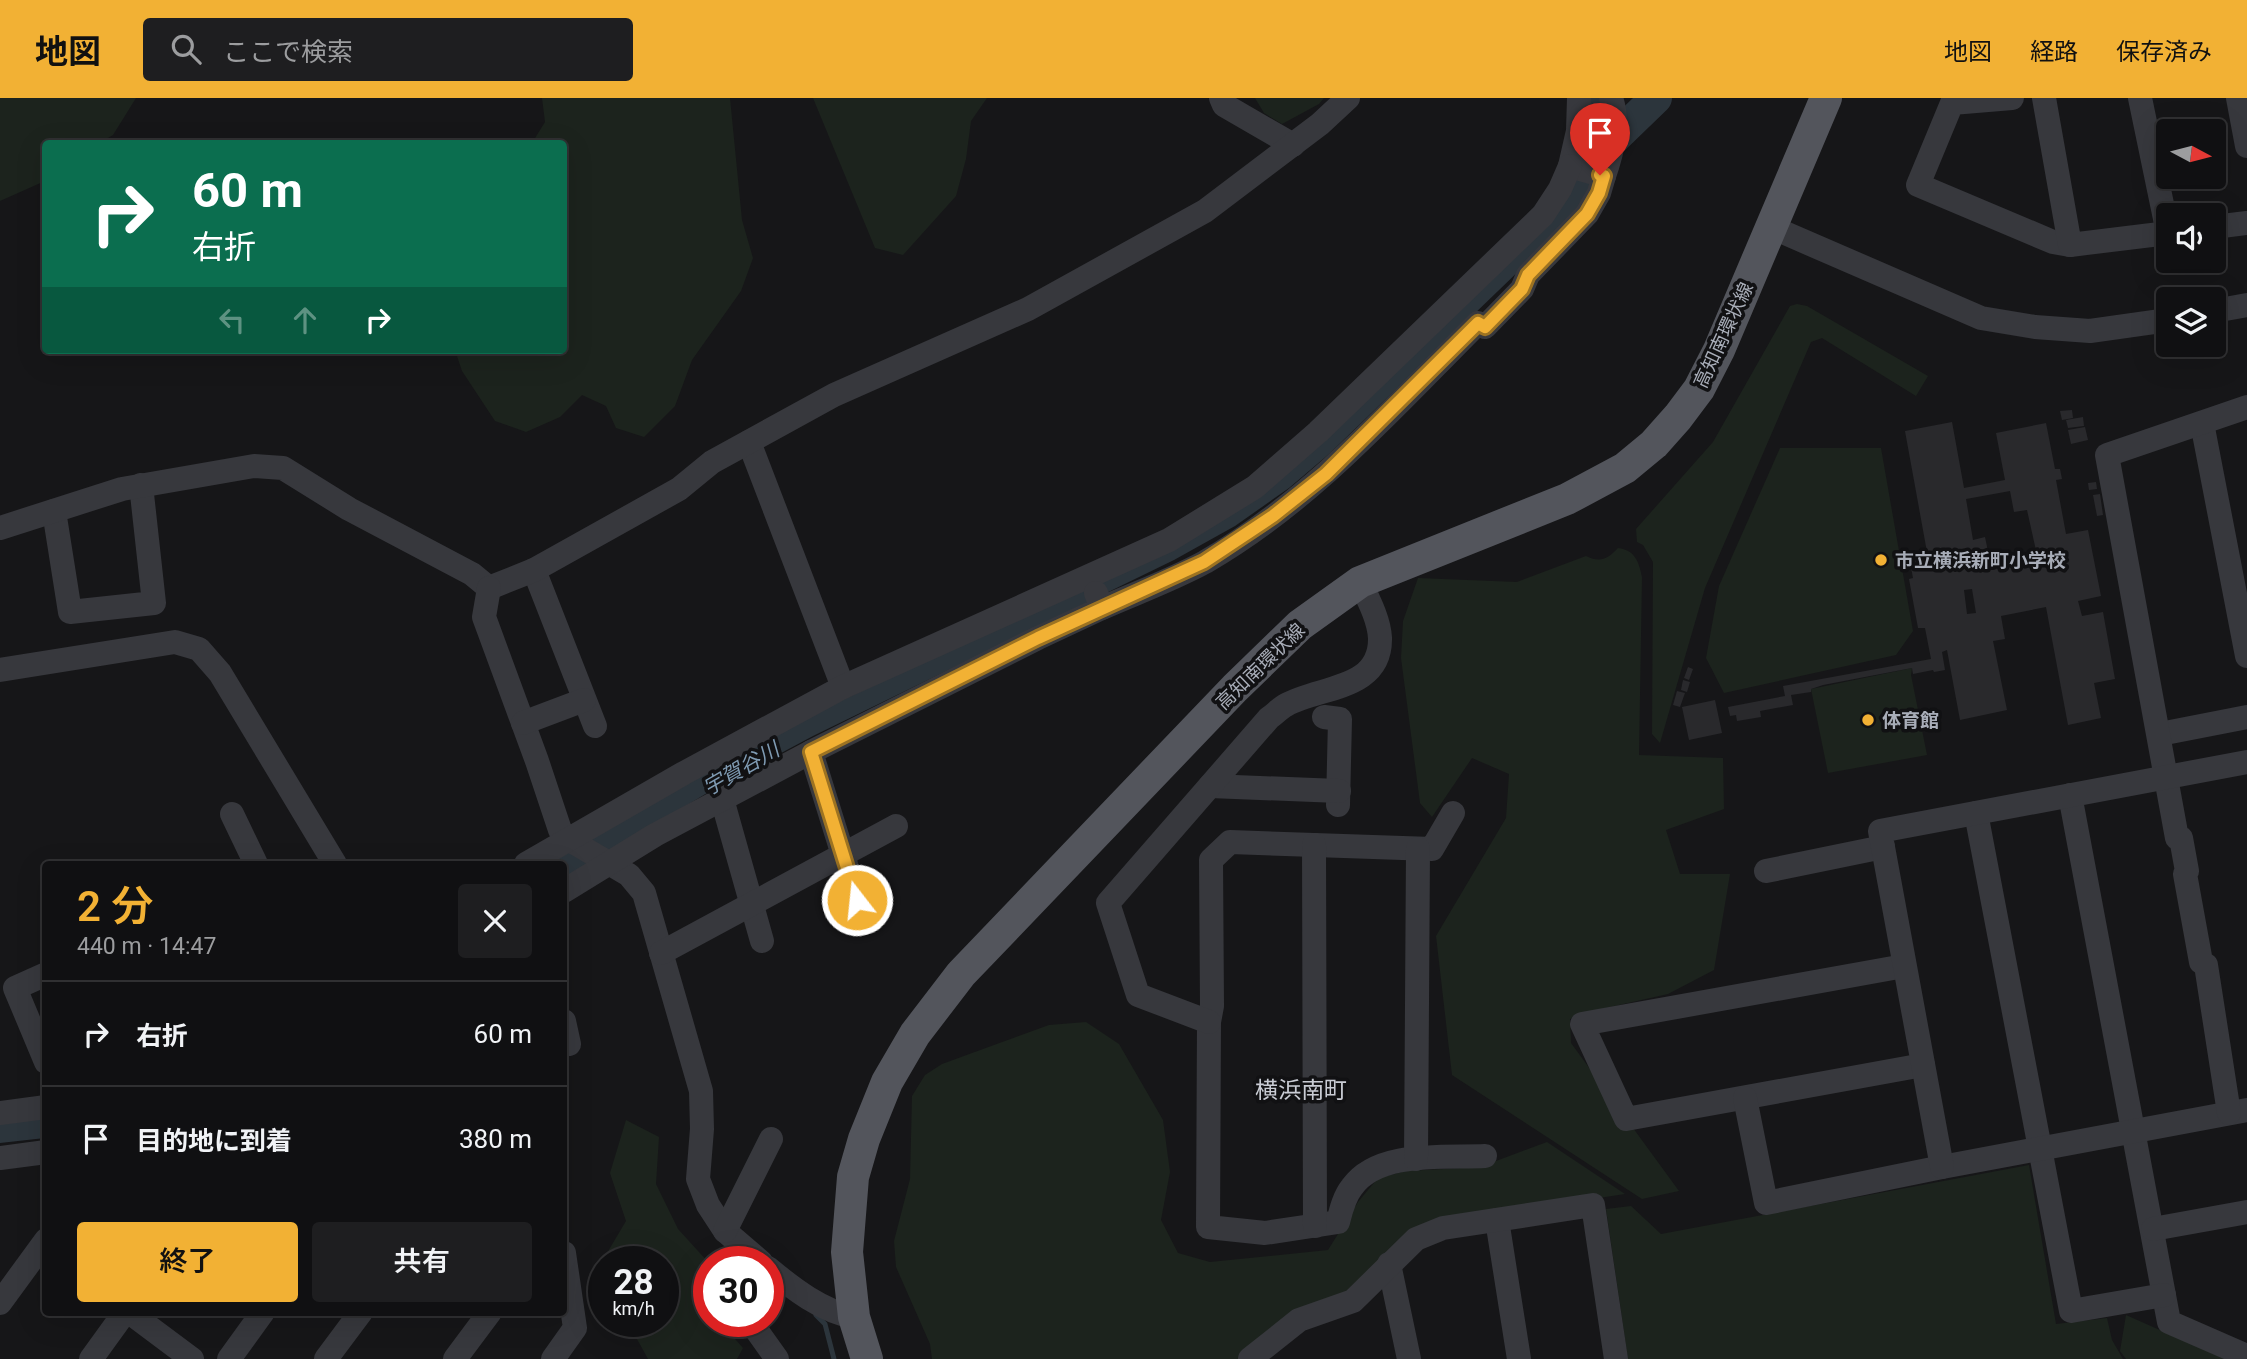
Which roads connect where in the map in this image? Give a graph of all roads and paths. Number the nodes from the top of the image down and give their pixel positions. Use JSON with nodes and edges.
{"nodes":[{"id":1,"x":1221,"y":98,"type":"edge"},
{"id":2,"x":1348,"y":98,"type":"edge"},
{"id":3,"x":1579,"y":98,"type":"edge"},
{"id":4,"x":1611,"y":98,"type":"edge"},
{"id":5,"x":1826,"y":98,"type":"edge"},
{"id":6,"x":2012,"y":98,"type":"edge"},
{"id":7,"x":2044,"y":98,"type":"edge"},
{"id":8,"x":2140,"y":98,"type":"edge"},
{"id":9,"x":2238,"y":98,"type":"edge"},
{"id":10,"x":1293,"y":145,"type":"junction"},
{"id":11,"x":2247,"y":146,"type":"edge"},
{"id":12,"x":1592,"y":168,"type":"junction"},
{"id":13,"x":2162,"y":203,"type":"edge"},
{"id":14,"x":2247,"y":223,"type":"edge"},
{"id":15,"x":2226,"y":226,"type":"edge"},
{"id":16,"x":1771,"y":227,"type":"junction"},
{"id":17,"x":2156,"y":234,"type":"edge"},
{"id":18,"x":2070,"y":245,"type":"junction"},
{"id":19,"x":2247,"y":305,"type":"edge"},
{"id":20,"x":2226,"y":309,"type":"edge"},
{"id":21,"x":2156,"y":322,"type":"edge"},
{"id":22,"x":2247,"y":407,"type":"edge"},
{"id":23,"x":2202,"y":423,"type":"junction"},
{"id":24,"x":749,"y":442,"type":"junction"},
{"id":25,"x":141,"y":485,"type":"junction"},
{"id":26,"x":54,"y":511,"type":"junction"},
{"id":27,"x":0,"y":528,"type":"edge"},
{"id":28,"x":534,"y":570,"type":"junction"},
{"id":29,"x":1360,"y":582,"type":"junction"},
{"id":30,"x":489,"y":588,"type":"junction"},
{"id":31,"x":1096,"y":593,"type":"junction"},
{"id":32,"x":2247,"y":656,"type":"edge"},
{"id":33,"x":0,"y":670,"type":"edge"},
{"id":34,"x":843,"y":687,"type":"junction"},
{"id":35,"x":584,"y":700,"type":"junction"},
{"id":36,"x":1324,"y":717,"type":"dead end"},
{"id":37,"x":2247,"y":717,"type":"edge"},
{"id":38,"x":523,"y":723,"type":"junction"},
{"id":39,"x":595,"y":726,"type":"dead end"},
{"id":40,"x":2160,"y":734,"type":"junction"},
{"id":41,"x":811,"y":752,"type":"junction"},
{"id":42,"x":2247,"y":762,"type":"edge"},
{"id":43,"x":2168,"y":776,"type":"junction"},
{"id":44,"x":1210,"y":786,"type":"junction"},
{"id":45,"x":2070,"y":795,"type":"junction"},
{"id":46,"x":722,"y":799,"type":"junction"},
{"id":47,"x":1453,"y":813,"type":"dead end"},
{"id":48,"x":1976,"y":813,"type":"junction"},
{"id":49,"x":232,"y":814,"type":"dead end"},
{"id":50,"x":896,"y":826,"type":"dead end"},
{"id":51,"x":573,"y":841,"type":"junction"},
{"id":52,"x":1314,"y":845,"type":"junction"},
{"id":53,"x":1883,"y":847,"type":"junction"},
{"id":54,"x":1418,"y":849,"type":"junction"},
{"id":55,"x":843,"y":854,"type":"junction"},
{"id":56,"x":255,"y":861,"type":"edge"},
{"id":57,"x":333,"y":861,"type":"edge"},
{"id":58,"x":532,"y":861,"type":"edge"},
{"id":59,"x":607,"y":862,"type":"junction"},
{"id":60,"x":1766,"y":871,"type":"dead end"},
{"id":61,"x":567,"y":889,"type":"edge"},
{"id":62,"x":857,"y":900,"type":"dead end"},
{"id":63,"x":752,"y":904,"type":"junction"},
{"id":64,"x":762,"y":941,"type":"dead end"},
{"id":65,"x":661,"y":953,"type":"junction"},
{"id":66,"x":1904,"y":966,"type":"junction"},
{"id":67,"x":42,"y":976,"type":"edge"},
{"id":68,"x":1209,"y":1022,"type":"junction"},
{"id":69,"x":42,"y":1052,"type":"edge"},
{"id":70,"x":1923,"y":1065,"type":"junction"},
{"id":71,"x":1745,"y":1098,"type":"junction"},
{"id":72,"x":42,"y":1108,"type":"edge"},
{"id":73,"x":2238,"y":1112,"type":"edge"},
{"id":74,"x":0,"y":1113,"type":"edge"},
{"id":75,"x":2133,"y":1132,"type":"junction"},
{"id":76,"x":771,"y":1139,"type":"dead end"},
{"id":77,"x":2040,"y":1149,"type":"junction"},
{"id":78,"x":42,"y":1153,"type":"edge"},
{"id":79,"x":1485,"y":1156,"type":"dead end"},
{"id":80,"x":0,"y":1158,"type":"edge"},
{"id":81,"x":1416,"y":1159,"type":"junction"},
{"id":82,"x":1942,"y":1167,"type":"junction"},
{"id":83,"x":2247,"y":1212,"type":"edge"},
{"id":84,"x":1497,"y":1220,"type":"junction"},
{"id":85,"x":1315,"y":1226,"type":"junction"},
{"id":86,"x":2153,"y":1229,"type":"junction"},
{"id":87,"x":725,"y":1231,"type":"junction"},
{"id":88,"x":42,"y":1245,"type":"edge"},
{"id":89,"x":742,"y":1246,"type":"edge"},
{"id":90,"x":1390,"y":1264,"type":"junction"},
{"id":91,"x":567,"y":1273,"type":"edge"},
{"id":92,"x":784,"y":1286,"type":"edge"},
{"id":93,"x":2164,"y":1295,"type":"junction"},
{"id":94,"x":0,"y":1303,"type":"edge"},
{"id":95,"x":124,"y":1316,"type":"edge"},
{"id":96,"x":133,"y":1316,"type":"edge"},
{"id":97,"x":259,"y":1316,"type":"edge"},
{"id":98,"x":357,"y":1316,"type":"edge"},
{"id":99,"x":487,"y":1316,"type":"edge"},
{"id":100,"x":854,"y":1317,"type":"junction"},
{"id":101,"x":760,"y":1337,"type":"edge"},
{"id":102,"x":565,"y":1355,"type":"edge"},
{"id":103,"x":771,"y":1356,"type":"edge"},
{"id":104,"x":2247,"y":1356,"type":"edge"},
{"id":105,"x":91,"y":1359,"type":"edge"},
{"id":106,"x":192,"y":1359,"type":"edge"},
{"id":107,"x":229,"y":1359,"type":"edge"},
{"id":108,"x":327,"y":1359,"type":"edge"},
{"id":109,"x":455,"y":1359,"type":"edge"},
{"id":110,"x":867,"y":1359,"type":"edge"},
{"id":111,"x":1250,"y":1359,"type":"edge"},
{"id":112,"x":1409,"y":1359,"type":"edge"},
{"id":113,"x":1519,"y":1359,"type":"edge"},
{"id":114,"x":1616,"y":1359,"type":"edge"}],
"edges":[{"from":1,"to":10,"type":"street"},
{"from":2,"to":10,"type":"street"},
{"from":3,"to":12,"type":"street"},
{"from":4,"to":12,"type":"street"},
{"from":5,"to":16,"type":"main road","name":"高知南環状線"},
{"from":6,"to":18,"type":"street"},
{"from":7,"to":18,"type":"street"},
{"from":8,"to":13,"type":"street"},
{"from":9,"to":11,"type":"street"},
{"from":10,"to":24,"type":"street"},
{"from":12,"to":31,"type":"street"},
{"from":12,"to":31,"type":"street"},
{"from":14,"to":15,"type":"street"},
{"from":16,"to":21,"type":"street"},
{"from":16,"to":29,"type":"main road","name":"高知南環状線"},
{"from":17,"to":18,"type":"street"},
{"from":19,"to":20,"type":"street"},
{"from":22,"to":23,"type":"street"},
{"from":23,"to":32,"type":"street"},
{"from":23,"to":40,"type":"street"},
{"from":24,"to":28,"type":"street"},
{"from":24,"to":34,"type":"street"},
{"from":25,"to":26,"type":"street"},
{"from":25,"to":26,"type":"street"},
{"from":25,"to":30,"type":"street"},
{"from":26,"to":27,"type":"street"},
{"from":28,"to":30,"type":"street"},
{"from":28,"to":35,"type":"street"},
{"from":29,"to":44,"type":"street"},
{"from":29,"to":100,"type":"main road","name":"高知南環状線"},
{"from":30,"to":38,"type":"street"},
{"from":31,"to":34,"type":"street"},
{"from":31,"to":41,"type":"street"},
{"from":33,"to":57,"type":"street"},
{"from":34,"to":51,"type":"street"},
{"from":35,"to":38,"type":"street"},
{"from":35,"to":39,"type":"street"},
{"from":36,"to":44,"type":"street"},
{"from":37,"to":40,"type":"street"},
{"from":38,"to":51,"type":"street"},
{"from":40,"to":43,"type":"street"},
{"from":41,"to":46,"type":"street"},
{"from":41,"to":55,"type":"street"},
{"from":42,"to":43,"type":"street"},
{"from":43,"to":45,"type":"street"},
{"from":43,"to":73,"type":"street"},
{"from":44,"to":68,"type":"street"},
{"from":45,"to":48,"type":"street"},
{"from":45,"to":75,"type":"street"},
{"from":46,"to":59,"type":"street"},
{"from":46,"to":63,"type":"street"},
{"from":47,"to":54,"type":"street"},
{"from":48,"to":53,"type":"street"},
{"from":48,"to":77,"type":"street"},
{"from":49,"to":56,"type":"street"},
{"from":50,"to":55,"type":"street"},
{"from":51,"to":58,"type":"street"},
{"from":51,"to":59,"type":"street"},
{"from":52,"to":54,"type":"street"},
{"from":52,"to":68,"type":"street"},
{"from":52,"to":85,"type":"street"},
{"from":53,"to":60,"type":"street"},
{"from":53,"to":66,"type":"street"},
{"from":54,"to":81,"type":"street"},
{"from":55,"to":62,"type":"street"},
{"from":55,"to":63,"type":"street"},
{"from":59,"to":61,"type":"street"},
{"from":59,"to":65,"type":"street"},
{"from":63,"to":64,"type":"street"},
{"from":63,"to":65,"type":"street"},
{"from":65,"to":87,"type":"street"},
{"from":66,"to":70,"type":"street"},
{"from":66,"to":71,"type":"street"},
{"from":67,"to":69,"type":"street"},
{"from":68,"to":85,"type":"street"},
{"from":70,"to":71,"type":"street"},
{"from":70,"to":82,"type":"street"},
{"from":71,"to":82,"type":"street"},
{"from":72,"to":74,"type":"street"},
{"from":73,"to":75,"type":"street"},
{"from":75,"to":77,"type":"street"},
{"from":75,"to":86,"type":"street"},
{"from":76,"to":87,"type":"street"},
{"from":77,"to":82,"type":"street"},
{"from":77,"to":93,"type":"street"},
{"from":78,"to":80,"type":"street"},
{"from":79,"to":81,"type":"street"},
{"from":81,"to":85,"type":"street"},
{"from":83,"to":86,"type":"street"},
{"from":84,"to":90,"type":"street"},
{"from":84,"to":113,"type":"street"},
{"from":84,"to":114,"type":"street"},
{"from":86,"to":93,"type":"street"},
{"from":87,"to":89,"type":"street"},
{"from":88,"to":94,"type":"street"},
{"from":90,"to":111,"type":"street"},
{"from":90,"to":112,"type":"street"},
{"from":91,"to":102,"type":"street"},
{"from":92,"to":100,"type":"street"},
{"from":93,"to":104,"type":"street"},
{"from":95,"to":105,"type":"street"},
{"from":96,"to":106,"type":"street"},
{"from":97,"to":107,"type":"street"},
{"from":98,"to":108,"type":"street"},
{"from":99,"to":109,"type":"street"},
{"from":100,"to":110,"type":"main road","name":"高知南環状線"},
{"from":101,"to":103,"type":"street"}]}
